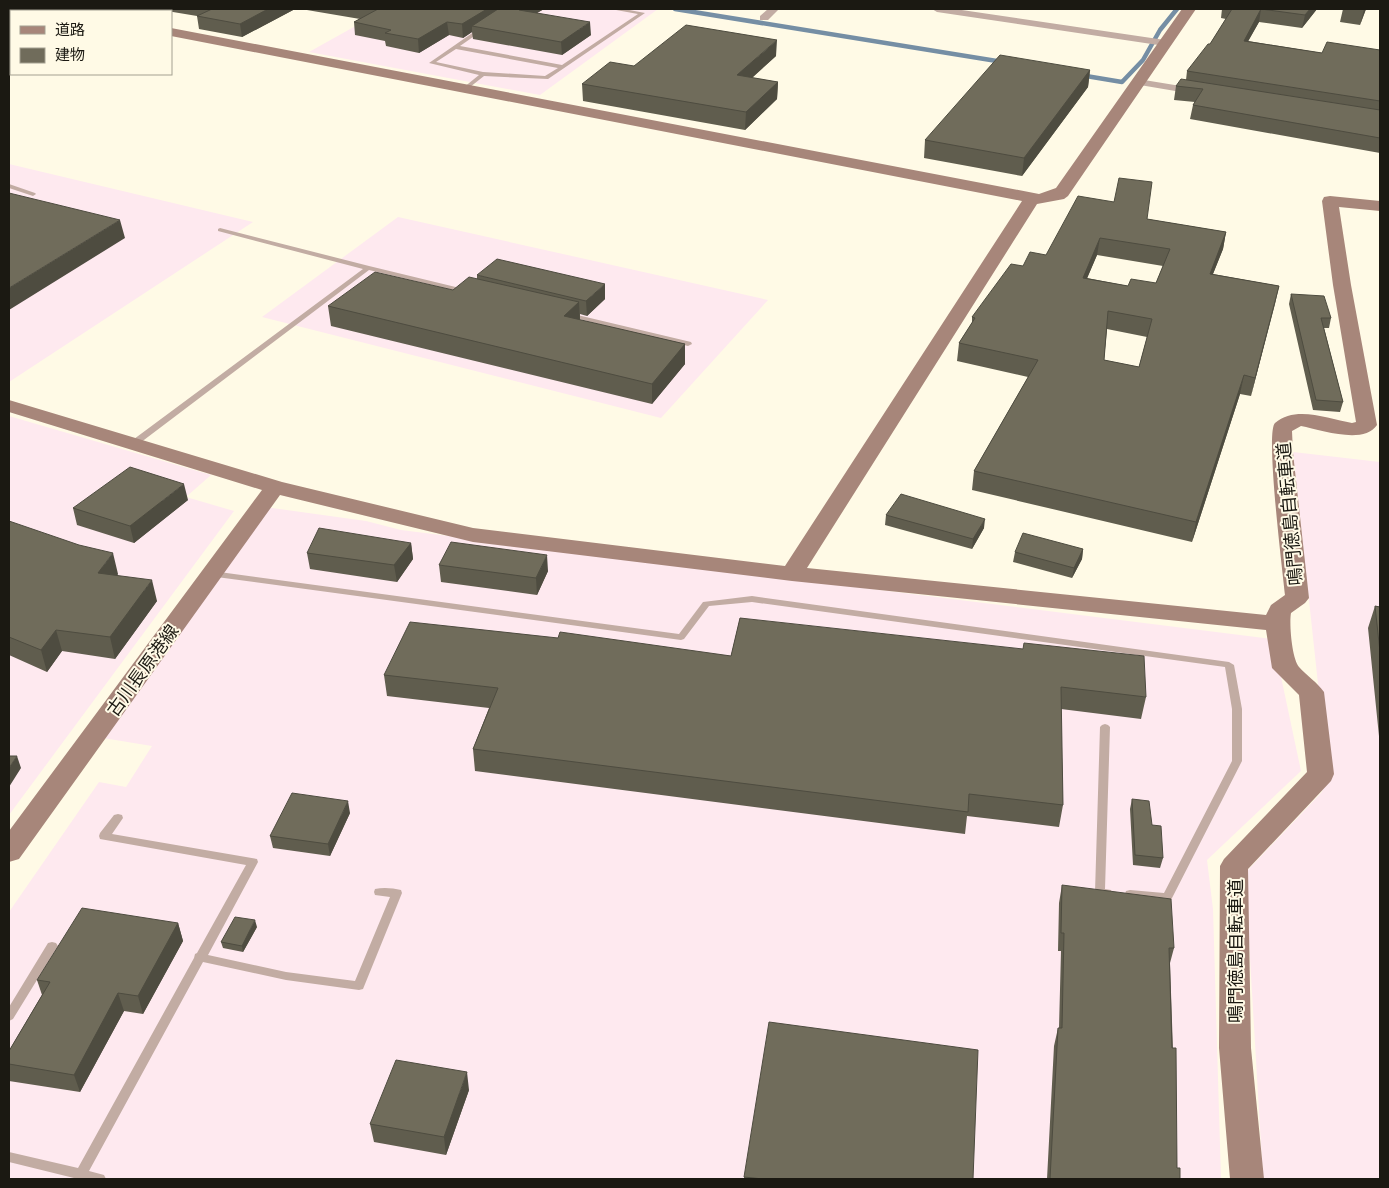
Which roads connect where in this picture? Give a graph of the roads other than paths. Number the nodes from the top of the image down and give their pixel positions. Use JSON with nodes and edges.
{"nodes":[{"id":1,"x":616,"y":9,"type":"edge"},
{"id":2,"x":774,"y":9,"type":"edge"},
{"id":3,"x":937,"y":9,"type":"edge"},
{"id":4,"x":1190,"y":9,"type":"edge"},
{"id":5,"x":764,"y":18,"type":"dead end"},
{"id":6,"x":484,"y":27,"type":"edge"},
{"id":7,"x":172,"y":32,"type":"edge"},
{"id":8,"x":1162,"y":42,"type":"junction"},
{"id":9,"x":454,"y":47,"type":"junction"},
{"id":10,"x":563,"y":67,"type":"junction"},
{"id":11,"x":483,"y":74,"type":"junction"},
{"id":12,"x":1138,"y":82,"type":"junction"},
{"id":13,"x":465,"y":89,"type":"junction"},
{"id":14,"x":1206,"y":93,"type":"edge"},
{"id":15,"x":9,"y":186,"type":"edge"},
{"id":16,"x":33,"y":194,"type":"dead end"},
{"id":17,"x":1032,"y":198,"type":"junction"},
{"id":18,"x":1380,"y":206,"type":"edge"},
{"id":19,"x":220,"y":230,"type":"dead end"},
{"id":20,"x":368,"y":268,"type":"junction"},
{"id":21,"x":474,"y":293,"type":"edge"},
{"id":22,"x":562,"y":314,"type":"edge"},
{"id":23,"x":688,"y":344,"type":"dead end"},
{"id":24,"x":9,"y":406,"type":"edge"},
{"id":25,"x":133,"y":444,"type":"junction"},
{"id":26,"x":275,"y":487,"type":"junction"},
{"id":27,"x":211,"y":574,"type":"junction"},
{"id":28,"x":792,"y":574,"type":"junction"},
{"id":29,"x":1277,"y":624,"type":"junction"},
{"id":30,"x":1105,"y":728,"type":"dead end"},
{"id":31,"x":118,"y":818,"type":"dead end"},
{"id":32,"x":9,"y":852,"type":"edge"},
{"id":33,"x":379,"y":892,"type":"dead end"},
{"id":34,"x":52,"y":946,"type":"dead end"},
{"id":35,"x":199,"y":957,"type":"junction"},
{"id":36,"x":9,"y":1016,"type":"edge"},
{"id":37,"x":9,"y":1157,"type":"edge"},
{"id":38,"x":81,"y":1174,"type":"junction"},
{"id":39,"x":100,"y":1179,"type":"edge"},
{"id":40,"x":1247,"y":1179,"type":"edge"}],
"edges":[{"from":1,"to":10,"type":"lane"},
{"from":2,"to":5,"type":"street"},
{"from":3,"to":8,"type":"street"},
{"from":4,"to":8,"type":"street"},
{"from":6,"to":9,"type":"lane"},
{"from":7,"to":13,"type":"street"},
{"from":8,"to":12,"type":"street"},
{"from":9,"to":10,"type":"lane"},
{"from":9,"to":11,"type":"lane"},
{"from":10,"to":11,"type":"lane"},
{"from":11,"to":13,"type":"lane"},
{"from":12,"to":14,"type":"street"},
{"from":12,"to":17,"type":"street"},
{"from":13,"to":17,"type":"street"},
{"from":15,"to":16,"type":"lane"},
{"from":17,"to":28,"type":"street"},
{"from":18,"to":29,"type":"street","name":"鳴門徳島自転車道"},
{"from":19,"to":20,"type":"lane"},
{"from":20,"to":21,"type":"lane"},
{"from":20,"to":25,"type":"lane"},
{"from":22,"to":23,"type":"lane"},
{"from":24,"to":25,"type":"street"},
{"from":25,"to":26,"type":"street"},
{"from":26,"to":27,"type":"street","name":"古川長原港線"},
{"from":26,"to":28,"type":"street"},
{"from":27,"to":30,"type":"lane"},
{"from":27,"to":32,"type":"street","name":"古川長原港線"},
{"from":28,"to":29,"type":"street"},
{"from":29,"to":40,"type":"street","name":"鳴門徳島自転車道"},
{"from":31,"to":35,"type":"lane"},
{"from":33,"to":35,"type":"lane"},
{"from":34,"to":36,"type":"lane"},
{"from":35,"to":38,"type":"lane"},
{"from":37,"to":38,"type":"lane"},
{"from":38,"to":39,"type":"lane"}]}
